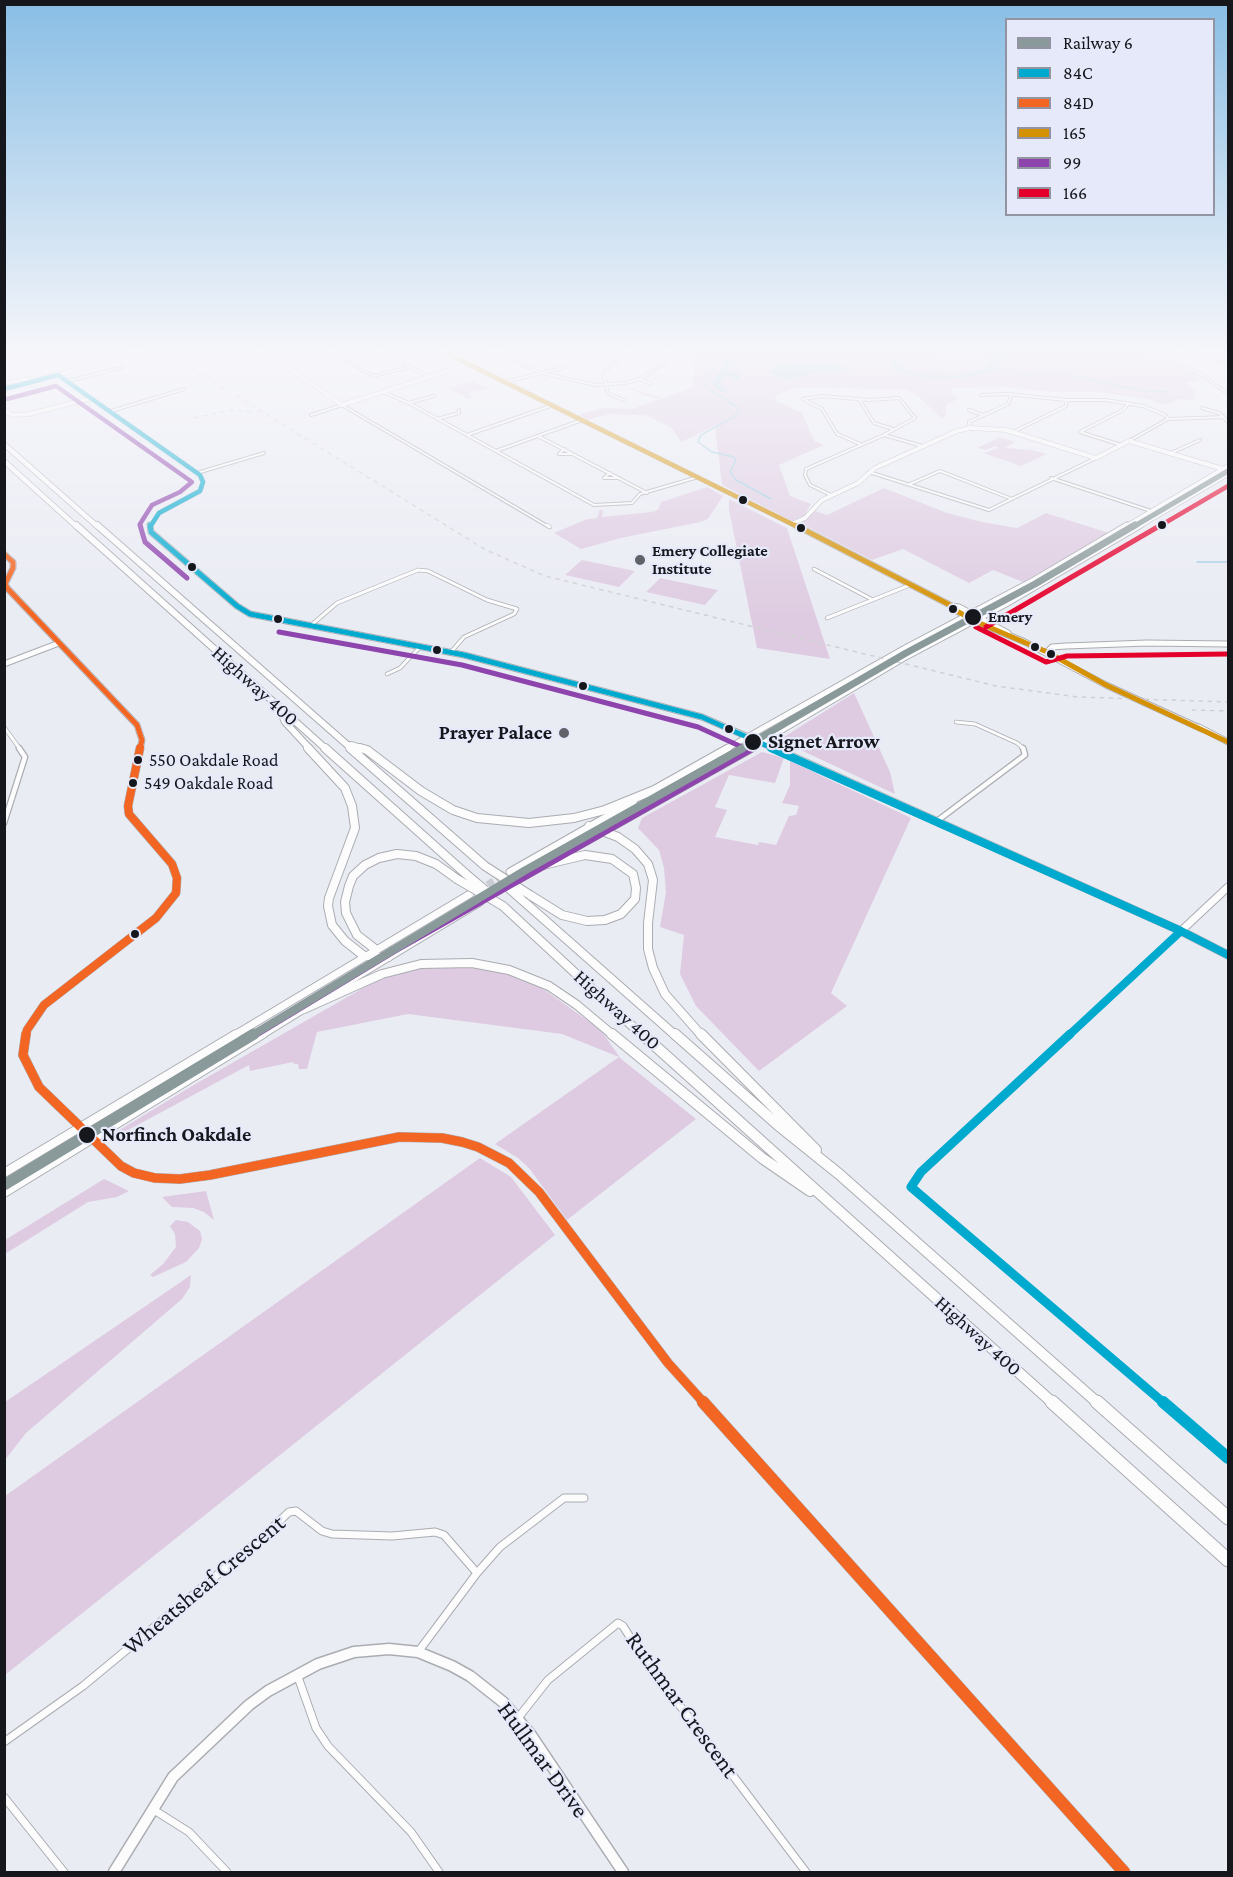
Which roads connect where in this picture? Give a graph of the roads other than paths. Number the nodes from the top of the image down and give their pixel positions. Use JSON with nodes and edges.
{"nodes":[{"id":1,"x":152,"y":441,"type":"edge"},
{"id":2,"x":403,"y":441,"type":"edge"},
{"id":3,"x":476,"y":441,"type":"edge"},
{"id":4,"x":525,"y":441,"type":"edge"},
{"id":5,"x":547,"y":441,"type":"edge"},
{"id":6,"x":624,"y":441,"type":"edge"},
{"id":7,"x":852,"y":441,"type":"edge"},
{"id":8,"x":869,"y":441,"type":"edge"},
{"id":9,"x":903,"y":441,"type":"edge"},
{"id":10,"x":935,"y":441,"type":"edge"},
{"id":11,"x":1040,"y":441,"type":"edge"},
{"id":12,"x":1107,"y":441,"type":"edge"},
{"id":13,"x":1129,"y":441,"type":"joint"},
{"id":14,"x":1199,"y":441,"type":"edge"},
{"id":15,"x":4,"y":444,"type":"edge"},
{"id":16,"x":860,"y":444,"type":"junction"},
{"id":17,"x":1121,"y":445,"type":"junction"},
{"id":18,"x":922,"y":446,"type":"junction"},
{"id":19,"x":564,"y":449,"type":"junction"},
{"id":20,"x":496,"y":451,"type":"junction"},
{"id":21,"x":264,"y":453,"type":"dead end"},
{"id":22,"x":1171,"y":453,"type":"junction"},
{"id":23,"x":573,"y":454,"type":"junction"},
{"id":24,"x":1096,"y":458,"type":"junction"},
{"id":25,"x":4,"y":461,"type":"edge"},
{"id":26,"x":1227,"y":470,"type":"edge"},
{"id":27,"x":869,"y":472,"type":"junction"},
{"id":28,"x":197,"y":473,"type":"junction"},
{"id":29,"x":610,"y":473,"type":"junction"},
{"id":30,"x":698,"y":477,"type":"junction"},
{"id":31,"x":619,"y":478,"type":"junction"},
{"id":32,"x":1051,"y":478,"type":"junction"},
{"id":33,"x":910,"y":484,"type":"junction"},
{"id":34,"x":647,"y":493,"type":"junction"},
{"id":35,"x":831,"y":495,"type":"junction"},
{"id":36,"x":1012,"y":499,"type":"junction"},
{"id":37,"x":1152,"y":511,"type":"junction"},
{"id":38,"x":1160,"y":514,"type":"junction"},
{"id":39,"x":792,"y":524,"type":"junction"},
{"id":40,"x":550,"y":527,"type":"dead end"},
{"id":41,"x":4,"y":554,"type":"edge"},
{"id":42,"x":814,"y":569,"type":"dead end"},
{"id":43,"x":910,"y":585,"type":"junction"},
{"id":44,"x":8,"y":593,"type":"edge"},
{"id":45,"x":873,"y":600,"type":"junction"},
{"id":46,"x":968,"y":614,"type":"junction"},
{"id":47,"x":827,"y":618,"type":"dead end"},
{"id":48,"x":978,"y":619,"type":"junction"},
{"id":49,"x":309,"y":627,"type":"junction"},
{"id":50,"x":59,"y":643,"type":"junction"},
{"id":51,"x":1228,"y":644,"type":"edge"},
{"id":52,"x":420,"y":647,"type":"junction"},
{"id":53,"x":452,"y":652,"type":"junction"},
{"id":54,"x":1048,"y":652,"type":"junction"},
{"id":55,"x":4,"y":664,"type":"edge"},
{"id":56,"x":387,"y":674,"type":"dead end"},
{"id":57,"x":279,"y":708,"type":"junction"},
{"id":58,"x":956,"y":722,"type":"dead end"},
{"id":59,"x":4,"y":727,"type":"edge"},
{"id":60,"x":748,"y":738,"type":"junction"},
{"id":61,"x":1228,"y":742,"type":"edge"},
{"id":62,"x":348,"y":744,"type":"junction"},
{"id":63,"x":762,"y":744,"type":"junction"},
{"id":64,"x":652,"y":791,"type":"junction"},
{"id":65,"x":937,"y":821,"type":"junction"},
{"id":66,"x":4,"y":823,"type":"edge"},
{"id":67,"x":589,"y":826,"type":"junction"},
{"id":68,"x":604,"y":831,"type":"junction"},
{"id":69,"x":543,"y":865,"type":"junction"},
{"id":70,"x":510,"y":872,"type":"tunnel mouth"},
{"id":71,"x":517,"y":880,"type":"tunnel mouth"},
{"id":72,"x":1228,"y":887,"type":"edge"},
{"id":73,"x":470,"y":894,"type":"tunnel mouth"},
{"id":74,"x":526,"y":897,"type":"junction"},
{"id":75,"x":480,"y":902,"type":"tunnel mouth"},
{"id":76,"x":503,"y":906,"type":"junction"},
{"id":77,"x":1181,"y":931,"type":"junction"},
{"id":78,"x":375,"y":949,"type":"junction"},
{"id":79,"x":1228,"y":955,"type":"edge"},
{"id":80,"x":364,"y":956,"type":"junction"},
{"id":81,"x":388,"y":957,"type":"junction"},
{"id":82,"x":303,"y":1009,"type":"junction"},
{"id":83,"x":81,"y":1128,"type":"junction"},
{"id":84,"x":93,"y":1139,"type":"junction"},
{"id":85,"x":4,"y":1173,"type":"edge"},
{"id":86,"x":839,"y":1174,"type":"junction"},
{"id":87,"x":4,"y":1192,"type":"edge"},
{"id":88,"x":837,"y":1209,"type":"junction"},
{"id":89,"x":1228,"y":1458,"type":"edge"},
{"id":90,"x":584,"y":1498,"type":"dead end"},
{"id":91,"x":1228,"y":1518,"type":"edge"},
{"id":92,"x":1228,"y":1560,"type":"edge"},
{"id":93,"x":477,"y":1573,"type":"junction"},
{"id":94,"x":418,"y":1652,"type":"junction"},
{"id":95,"x":297,"y":1674,"type":"junction"},
{"id":96,"x":518,"y":1718,"type":"junction"},
{"id":97,"x":4,"y":1742,"type":"edge"},
{"id":98,"x":4,"y":1797,"type":"edge"},
{"id":99,"x":154,"y":1810,"type":"junction"},
{"id":100,"x":64,"y":1872,"type":"edge"},
{"id":101,"x":114,"y":1872,"type":"edge"},
{"id":102,"x":227,"y":1872,"type":"edge"},
{"id":103,"x":440,"y":1872,"type":"edge"},
{"id":104,"x":623,"y":1872,"type":"edge"},
{"id":105,"x":806,"y":1872,"type":"edge"},
{"id":106,"x":1124,"y":1872,"type":"edge"}],
"edges":[{"from":1,"to":28,"type":"street"},
{"from":2,"to":40,"type":"street"},
{"from":3,"to":20,"type":"street"},
{"from":4,"to":20,"type":"street"},
{"from":5,"to":19,"type":"street"},
{"from":6,"to":30,"type":"street"},
{"from":7,"to":16,"type":"street"},
{"from":8,"to":16,"type":"street"},
{"from":9,"to":18,"type":"street"},
{"from":10,"to":18,"type":"street"},
{"from":11,"to":24,"type":"street"},
{"from":12,"to":17,"type":"street"},
{"from":13,"to":17,"type":"street"},
{"from":13,"to":22,"type":"street"},
{"from":14,"to":22,"type":"street"},
{"from":15,"to":62,"type":"highway","name":"Highway 400"},
{"from":16,"to":35,"type":"street"},
{"from":17,"to":24,"type":"street"},
{"from":18,"to":27,"type":"street"},
{"from":19,"to":23,"type":"street"},
{"from":19,"to":23,"type":"street"},
{"from":20,"to":34,"type":"street"},
{"from":21,"to":28,"type":"street"},
{"from":22,"to":26,"type":"street"},
{"from":23,"to":29,"type":"street"},
{"from":24,"to":32,"type":"street"},
{"from":25,"to":57,"type":"highway","name":"Highway 400"},
{"from":26,"to":37,"type":"street"},
{"from":26,"to":38,"type":"street"},
{"from":27,"to":33,"type":"street"},
{"from":27,"to":35,"type":"street"},
{"from":28,"to":49,"type":"street"},
{"from":29,"to":31,"type":"street"},
{"from":29,"to":31,"type":"street"},
{"from":30,"to":34,"type":"street"},
{"from":30,"to":39,"type":"street"},
{"from":31,"to":34,"type":"street"},
{"from":32,"to":36,"type":"street"},
{"from":32,"to":37,"type":"street"},
{"from":33,"to":36,"type":"street"},
{"from":33,"to":36,"type":"street"},
{"from":35,"to":39,"type":"street"},
{"from":37,"to":38,"type":"street"},
{"from":37,"to":46,"type":"street"},
{"from":38,"to":48,"type":"street"},
{"from":39,"to":43,"type":"street"},
{"from":41,"to":44,"type":"street"},
{"from":42,"to":45,"type":"street"},
{"from":43,"to":45,"type":"street"},
{"from":43,"to":46,"type":"street"},
{"from":44,"to":50,"type":"street"},
{"from":45,"to":47,"type":"street"},
{"from":46,"to":48,"type":"street"},
{"from":46,"to":60,"type":"street"},
{"from":48,"to":54,"type":"street"},
{"from":48,"to":63,"type":"street"},
{"from":49,"to":52,"type":"street"},
{"from":49,"to":53,"type":"street"},
{"from":50,"to":55,"type":"street"},
{"from":50,"to":83,"type":"street"},
{"from":51,"to":54,"type":"street"},
{"from":52,"to":53,"type":"street"},
{"from":52,"to":56,"type":"street"},
{"from":53,"to":60,"type":"street"},
{"from":54,"to":61,"type":"street"},
{"from":57,"to":76,"type":"highway","name":"Highway 400","bridge":true},
{"from":57,"to":80,"type":"highway"},
{"from":58,"to":65,"type":"street"},
{"from":59,"to":66,"type":"street"},
{"from":60,"to":63,"type":"street"},
{"from":60,"to":64,"type":"street"},
{"from":62,"to":64,"type":"highway"},
{"from":62,"to":74,"type":"highway","name":"Highway 400","bridge":true},
{"from":63,"to":65,"type":"street"},
{"from":63,"to":68,"type":"street"},
{"from":64,"to":67,"type":"street"},
{"from":65,"to":77,"type":"street"},
{"from":67,"to":68,"type":"highway"},
{"from":67,"to":70,"type":"street"},
{"from":68,"to":69,"type":"street"},
{"from":68,"to":86,"type":"highway"},
{"from":69,"to":71,"type":"street"},
{"from":69,"to":74,"type":"highway"},
{"from":72,"to":77,"type":"street"},
{"from":73,"to":78,"type":"street"},
{"from":74,"to":86,"type":"highway","name":"Highway 400"},
{"from":75,"to":81,"type":"street"},
{"from":76,"to":78,"type":"highway","bridge":true},
{"from":76,"to":88,"type":"highway","name":"Highway 400"},
{"from":77,"to":79,"type":"street"},
{"from":77,"to":89,"type":"street"},
{"from":78,"to":80,"type":"street"},
{"from":80,"to":81,"type":"highway"},
{"from":80,"to":83,"type":"street"},
{"from":81,"to":82,"type":"street"},
{"from":82,"to":84,"type":"street"},
{"from":82,"to":88,"type":"highway"},
{"from":83,"to":84,"type":"street"},
{"from":83,"to":85,"type":"street"},
{"from":84,"to":87,"type":"street"},
{"from":84,"to":106,"type":"street"},
{"from":86,"to":91,"type":"highway","name":"Highway 400"},
{"from":88,"to":92,"type":"highway","name":"Highway 400"},
{"from":90,"to":93,"type":"street"},
{"from":93,"to":94,"type":"street"},
{"from":93,"to":97,"type":"street","name":"Wheatsheaf Crescent"},
{"from":94,"to":95,"type":"street","name":"Hullmar Drive"},
{"from":94,"to":96,"type":"street","name":"Hullmar Drive"},
{"from":95,"to":99,"type":"street","name":"Hullmar Drive"},
{"from":95,"to":103,"type":"street"},
{"from":96,"to":104,"type":"street","name":"Hullmar Drive"},
{"from":96,"to":105,"type":"street","name":"Ruthmar Crescent"},
{"from":98,"to":100,"type":"street"},
{"from":99,"to":101,"type":"street","name":"Hullmar Drive"},
{"from":99,"to":102,"type":"street"}]}
